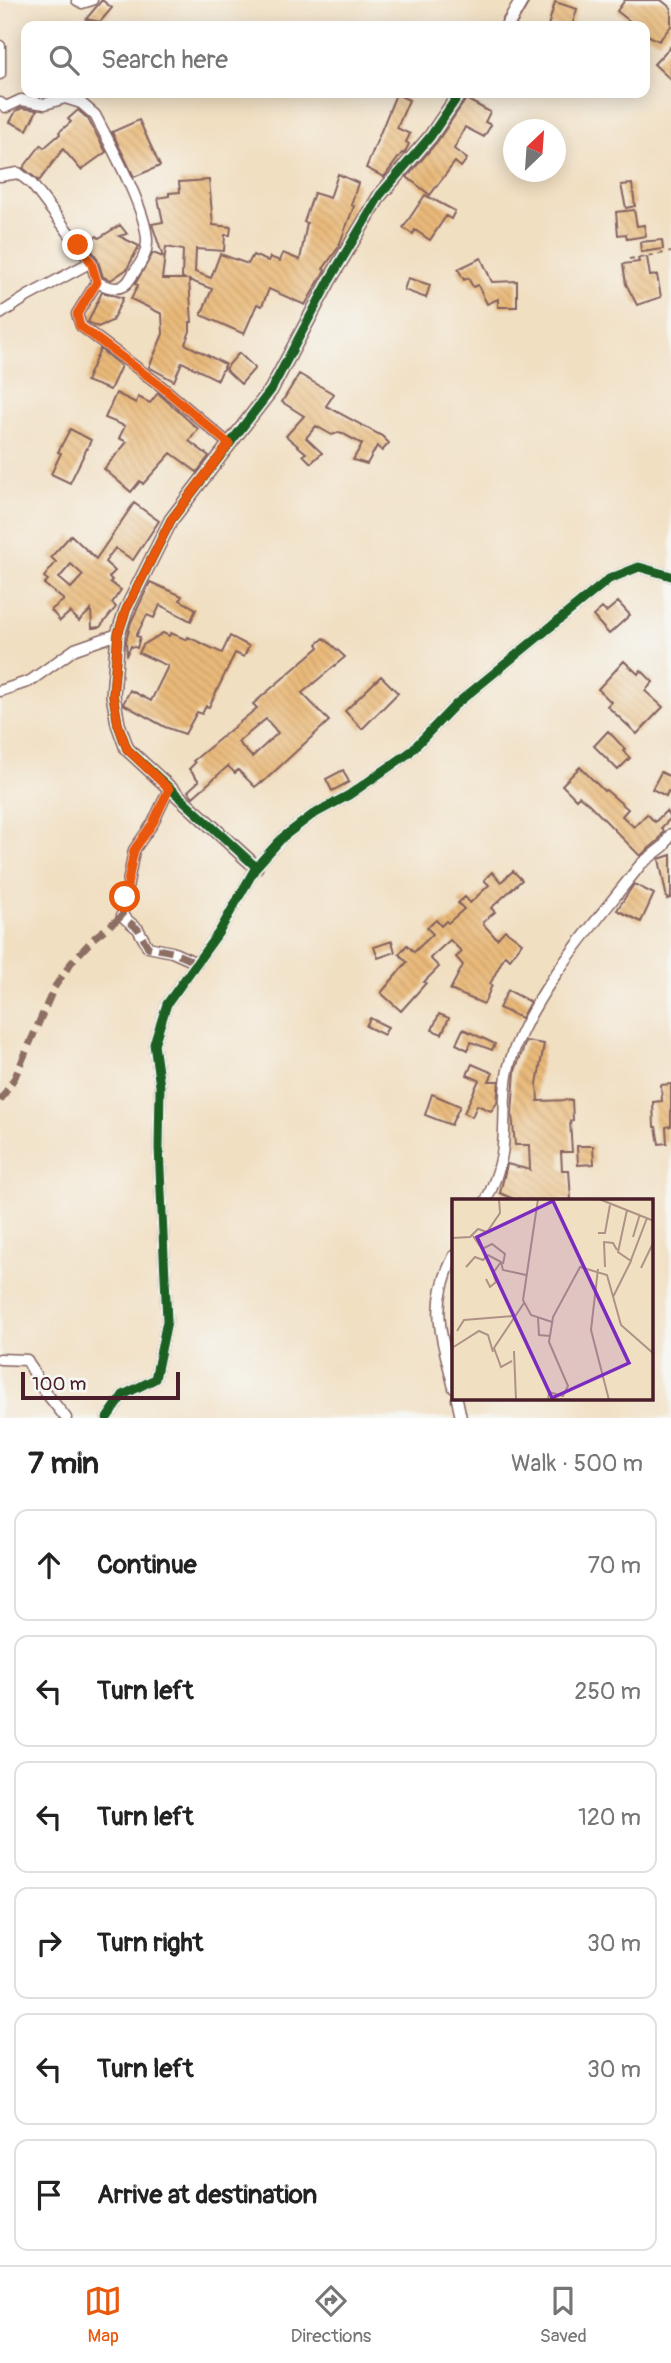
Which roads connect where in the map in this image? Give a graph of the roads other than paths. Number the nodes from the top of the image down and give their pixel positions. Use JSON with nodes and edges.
{"nodes":[{"id":1,"x":77,"y":0,"type":"edge"},
{"id":2,"x":92,"y":0,"type":"edge"},
{"id":3,"x":522,"y":0,"type":"edge"},
{"id":4,"x":510,"y":21,"type":"edge"},
{"id":5,"x":0,"y":46,"type":"edge"},
{"id":6,"x":0,"y":74,"type":"edge"},
{"id":7,"x":457,"y":98,"type":"edge"},
{"id":8,"x":0,"y":103,"type":"edge"},
{"id":9,"x":0,"y":176,"type":"edge"},
{"id":10,"x":91,"y":262,"type":"junction"},
{"id":11,"x":97,"y":282,"type":"junction"},
{"id":12,"x":0,"y":314,"type":"edge"},
{"id":13,"x":229,"y":444,"type":"junction"},
{"id":14,"x":671,"y":576,"type":"edge"},
{"id":15,"x":118,"y":634,"type":"junction"},
{"id":16,"x":0,"y":691,"type":"edge"},
{"id":17,"x":169,"y":789,"type":"junction"},
{"id":18,"x":671,"y":834,"type":"edge"},
{"id":19,"x":256,"y":867,"type":"junction"},
{"id":20,"x":197,"y":963,"type":"junction"},
{"id":21,"x":487,"y":1199,"type":"edge"},
{"id":22,"x":452,"y":1260,"type":"edge"},
{"id":23,"x":0,"y":1359,"type":"edge"},
{"id":24,"x":452,"y":1380,"type":"edge"},
{"id":25,"x":457,"y":1400,"type":"edge"},
{"id":26,"x":66,"y":1418,"type":"edge"},
{"id":27,"x":107,"y":1418,"type":"edge"},
{"id":28,"x":461,"y":1418,"type":"edge"}],
"edges":[{"from":1,"to":2,"type":"street"},
{"from":3,"to":4,"type":"street"},
{"from":5,"to":6,"type":"street"},
{"from":7,"to":13,"type":"street"},
{"from":8,"to":11,"type":"street"},
{"from":9,"to":10,"type":"street"},
{"from":10,"to":11,"type":"street"},
{"from":10,"to":12,"type":"street"},
{"from":11,"to":13,"type":"street"},
{"from":13,"to":15,"type":"street"},
{"from":14,"to":19,"type":"street"},
{"from":15,"to":16,"type":"street"},
{"from":15,"to":17,"type":"street"},
{"from":17,"to":19,"type":"street"},
{"from":17,"to":20,"type":"street"},
{"from":18,"to":21,"type":"street"},
{"from":19,"to":20,"type":"street"},
{"from":20,"to":27,"type":"street"},
{"from":22,"to":24,"type":"street"},
{"from":23,"to":26,"type":"street"},
{"from":25,"to":28,"type":"street"}]}
